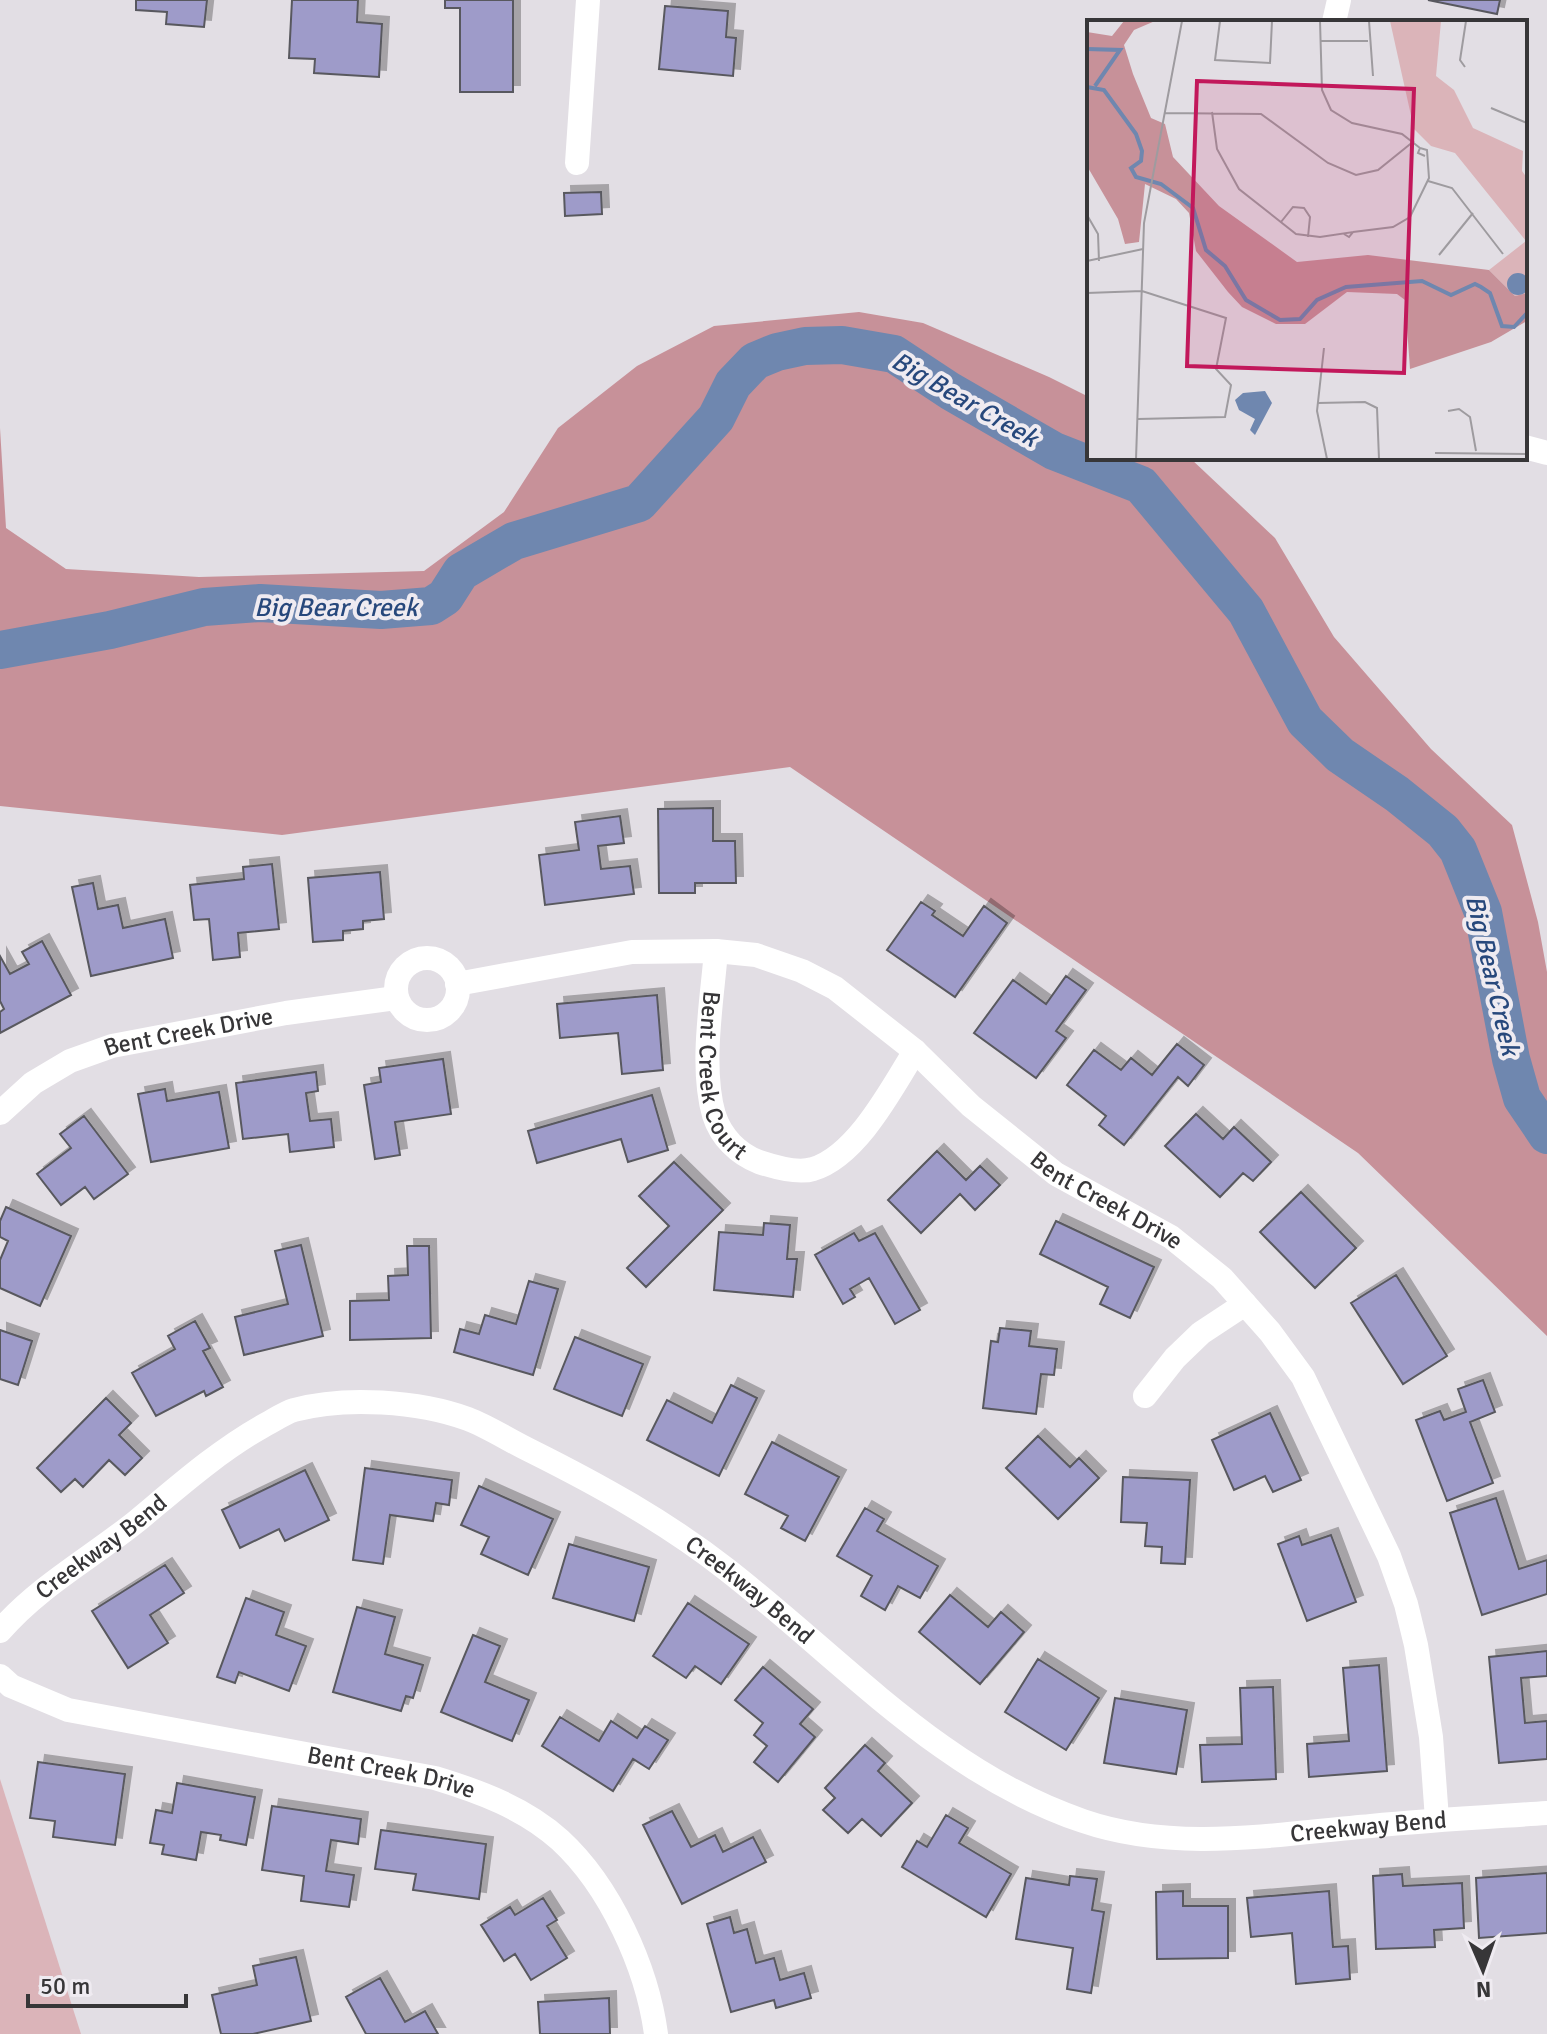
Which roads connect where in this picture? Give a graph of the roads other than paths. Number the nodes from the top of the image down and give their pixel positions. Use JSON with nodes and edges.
{"nodes":[{"id":1,"x":588,"y":0,"type":"edge"},
{"id":2,"x":1339,"y":0,"type":"edge"},
{"id":3,"x":1334,"y":20,"type":"edge"},
{"id":4,"x":577,"y":163,"type":"dead end"},
{"id":5,"x":1527,"y":448,"type":"edge"},
{"id":6,"x":1547,"y":453,"type":"edge"},
{"id":7,"x":716,"y":951,"type":"junction"},
{"id":8,"x":457,"y":984,"type":"junction"},
{"id":9,"x":396,"y":998,"type":"junction"},
{"id":10,"x":915,"y":1051,"type":"junction"},
{"id":11,"x":0,"y":1113,"type":"edge"},
{"id":12,"x":1245,"y":1304,"type":"junction"},
{"id":13,"x":1145,"y":1396,"type":"dead end"},
{"id":14,"x":0,"y":1631,"type":"edge"},
{"id":15,"x":0,"y":1676,"type":"edge"},
{"id":16,"x":1547,"y":1813,"type":"edge"},
{"id":17,"x":1437,"y":1819,"type":"junction"},
{"id":18,"x":656,"y":2034,"type":"edge"}],
"edges":[{"from":1,"to":4,"type":"street"},
{"from":2,"to":3,"type":"street"},
{"from":5,"to":6,"type":"street"},
{"from":7,"to":8,"type":"street","name":"Bent Creek Drive"},
{"from":7,"to":10,"type":"street","name":"Bent Creek Drive"},
{"from":7,"to":10,"type":"street","name":"Bent Creek Court"},
{"from":8,"to":9,"type":"street"},
{"from":8,"to":9,"type":"street"},
{"from":9,"to":11,"type":"street","name":"Bent Creek Drive"},
{"from":10,"to":12,"type":"street","name":"Bent Creek Drive"},
{"from":12,"to":13,"type":"street"},
{"from":12,"to":17,"type":"street","name":"Bent Creek Drive"},
{"from":14,"to":17,"type":"street","name":"Creekway Bend"},
{"from":15,"to":18,"type":"street","name":"Bent Creek Drive"},
{"from":16,"to":17,"type":"street","name":"Creekway Bend"}]}
